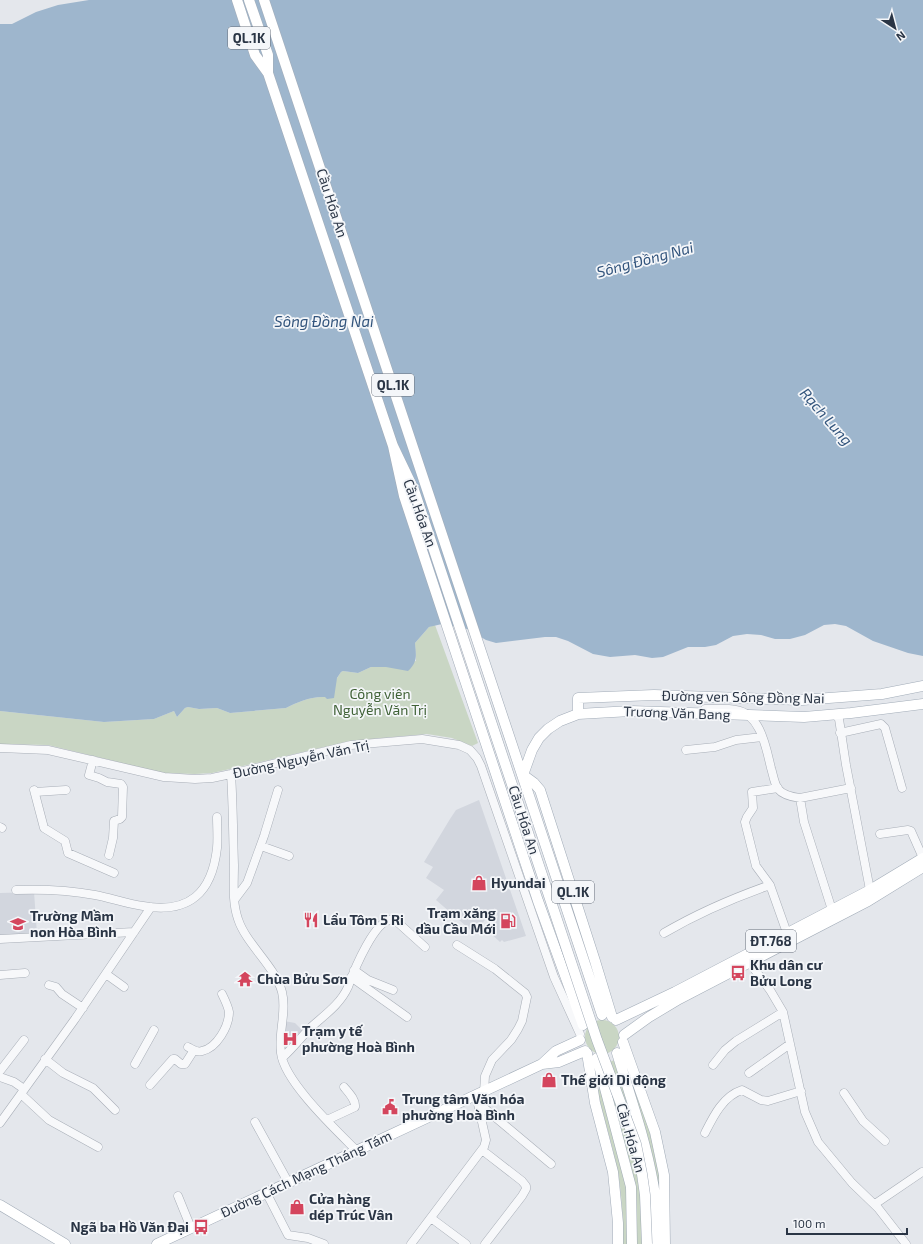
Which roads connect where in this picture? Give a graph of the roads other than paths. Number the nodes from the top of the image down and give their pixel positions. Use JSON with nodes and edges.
{"nodes":[{"id":1,"x":237,"y":0,"type":"edge"},
{"id":2,"x":249,"y":0,"type":"edge"},
{"id":3,"x":264,"y":0,"type":"edge"},
{"id":4,"x":268,"y":73,"type":"junction"},
{"id":5,"x":394,"y":446,"type":"junction"},
{"id":6,"x":919,"y":687,"type":"edge"},
{"id":7,"x":921,"y":704,"type":"edge"},
{"id":8,"x":700,"y":710,"type":"dead end"},
{"id":9,"x":578,"y":714,"type":"junction"},
{"id":10,"x":749,"y":715,"type":"junction"},
{"id":11,"x":800,"y":717,"type":"junction"},
{"id":12,"x":840,"y":733,"type":"junction"},
{"id":13,"x":762,"y":737,"type":"junction"},
{"id":14,"x":0,"y":748,"type":"edge"},
{"id":15,"x":686,"y":750,"type":"dead end"},
{"id":16,"x":93,"y":760,"type":"junction"},
{"id":17,"x":522,"y":772,"type":"junction"},
{"id":18,"x":231,"y":774,"type":"junction"},
{"id":19,"x":778,"y":788,"type":"junction"},
{"id":20,"x":851,"y":788,"type":"junction"},
{"id":21,"x":902,"y":788,"type":"dead end"},
{"id":22,"x":66,"y":790,"type":"dead end"},
{"id":23,"x":278,"y":790,"type":"dead end"},
{"id":24,"x":800,"y":798,"type":"junction"},
{"id":25,"x":217,"y":817,"type":"dead end"},
{"id":26,"x":880,"y":834,"type":"dead end"},
{"id":27,"x":261,"y":846,"type":"junction"},
{"id":28,"x":109,"y":855,"type":"dead end"},
{"id":29,"x":289,"y":856,"type":"dead end"},
{"id":30,"x":923,"y":858,"type":"edge"},
{"id":31,"x":923,"y":868,"type":"edge"},
{"id":32,"x":114,"y":873,"type":"dead end"},
{"id":33,"x":770,"y":885,"type":"junction"},
{"id":34,"x":16,"y":890,"type":"dead end"},
{"id":35,"x":870,"y":890,"type":"junction"},
{"id":36,"x":235,"y":899,"type":"junction"},
{"id":37,"x":151,"y":907,"type":"junction"},
{"id":38,"x":832,"y":910,"type":"junction"},
{"id":39,"x":134,"y":932,"type":"junction"},
{"id":40,"x":664,"y":933,"type":"dead end"},
{"id":41,"x":787,"y":933,"type":"junction"},
{"id":42,"x":0,"y":940,"type":"edge"},
{"id":43,"x":457,"y":945,"type":"dead end"},
{"id":44,"x":425,"y":946,"type":"dead end"},
{"id":45,"x":581,"y":952,"type":"junction"},
{"id":46,"x":559,"y":960,"type":"junction"},
{"id":47,"x":749,"y":962,"type":"junction"},
{"id":48,"x":25,"y":973,"type":"dead end"},
{"id":49,"x":106,"y":974,"type":"junction"},
{"id":50,"x":353,"y":974,"type":"junction"},
{"id":51,"x":0,"y":975,"type":"edge"},
{"id":52,"x":49,"y":985,"type":"dead end"},
{"id":53,"x":124,"y":987,"type":"dead end"},
{"id":54,"x":558,"y":987,"type":"junction"},
{"id":55,"x":570,"y":989,"type":"junction"},
{"id":56,"x":393,"y":990,"type":"dead end"},
{"id":57,"x":222,"y":994,"type":"dead end"},
{"id":58,"x":82,"y":1008,"type":"junction"},
{"id":59,"x":783,"y":1012,"type":"junction"},
{"id":60,"x":407,"y":1017,"type":"dead end"},
{"id":61,"x":610,"y":1017,"type":"junction"},
{"id":62,"x":154,"y":1030,"type":"dead end"},
{"id":63,"x":581,"y":1033,"type":"junction"},
{"id":64,"x":623,"y":1039,"type":"junction"},
{"id":65,"x":24,"y":1040,"type":"dead end"},
{"id":66,"x":790,"y":1044,"type":"junction"},
{"id":67,"x":586,"y":1052,"type":"junction"},
{"id":68,"x":617,"y":1053,"type":"junction"},
{"id":69,"x":282,"y":1058,"type":"junction"},
{"id":70,"x":597,"y":1058,"type":"junction"},
{"id":71,"x":46,"y":1059,"type":"junction"},
{"id":72,"x":135,"y":1064,"type":"dead end"},
{"id":73,"x":542,"y":1064,"type":"junction"},
{"id":74,"x":713,"y":1065,"type":"dead end"},
{"id":75,"x":0,"y":1071,"type":"edge"},
{"id":76,"x":748,"y":1073,"type":"dead end"},
{"id":77,"x":0,"y":1077,"type":"edge"},
{"id":78,"x":150,"y":1085,"type":"dead end"},
{"id":79,"x":344,"y":1086,"type":"dead end"},
{"id":80,"x":23,"y":1091,"type":"junction"},
{"id":81,"x":801,"y":1091,"type":"junction"},
{"id":82,"x":844,"y":1093,"type":"dead end"},
{"id":83,"x":479,"y":1096,"type":"junction"},
{"id":84,"x":114,"y":1110,"type":"dead end"},
{"id":85,"x":327,"y":1120,"type":"junction"},
{"id":86,"x":255,"y":1122,"type":"dead end"},
{"id":87,"x":0,"y":1123,"type":"edge"},
{"id":88,"x":705,"y":1133,"type":"dead end"},
{"id":89,"x":885,"y":1141,"type":"dead end"},
{"id":90,"x":98,"y":1147,"type":"dead end"},
{"id":91,"x":356,"y":1150,"type":"junction"},
{"id":92,"x":482,"y":1150,"type":"junction"},
{"id":93,"x":551,"y":1164,"type":"dead end"},
{"id":94,"x":922,"y":1172,"type":"dead end"},
{"id":95,"x":288,"y":1182,"type":"junction"},
{"id":96,"x":266,"y":1192,"type":"junction"},
{"id":97,"x":178,"y":1196,"type":"dead end"},
{"id":98,"x":0,"y":1204,"type":"edge"},
{"id":99,"x":875,"y":1204,"type":"junction"},
{"id":100,"x":431,"y":1218,"type":"junction"},
{"id":101,"x":191,"y":1228,"type":"junction"},
{"id":102,"x":288,"y":1236,"type":"junction"},
{"id":103,"x":175,"y":1240,"type":"edge"},
{"id":104,"x":65,"y":1244,"type":"edge"},
{"id":105,"x":158,"y":1244,"type":"edge"},
{"id":106,"x":285,"y":1244,"type":"edge"},
{"id":107,"x":324,"y":1244,"type":"edge"},
{"id":108,"x":411,"y":1244,"type":"edge"},
{"id":109,"x":466,"y":1244,"type":"edge"},
{"id":110,"x":485,"y":1244,"type":"edge"},
{"id":111,"x":618,"y":1244,"type":"edge"},
{"id":112,"x":632,"y":1244,"type":"edge"},
{"id":113,"x":647,"y":1244,"type":"edge"},
{"id":114,"x":656,"y":1244,"type":"edge"},
{"id":115,"x":665,"y":1244,"type":"edge"},
{"id":116,"x":906,"y":1244,"type":"edge"}],
"edges":[{"from":1,"to":4,"type":"main road","name":"Cầu Hóa An","number":"QL.1K"},
{"from":2,"to":4,"type":"main road","name":"Cầu Hóa An","number":"QL.1K"},
{"from":3,"to":17,"type":"main road","name":"Cầu Hóa An","number":"QL.1K"},
{"from":4,"to":5,"type":"main road","name":"Cầu Hóa An","number":"QL.1K"},
{"from":5,"to":46,"type":"main road","name":"Cầu Hóa An","number":"QL.1K"},
{"from":5,"to":113,"type":"main road","name":"Cầu Hóa An","number":"QL.1K","bridge":true},
{"from":6,"to":9,"type":"main road","name":"Đường ven Sông Đồng Nai"},
{"from":7,"to":11,"type":"main road","name":"Trương Văn Bang"},
{"from":8,"to":10,"type":"street"},
{"from":9,"to":10,"type":"main road","name":"Trương Văn Bang"},
{"from":9,"to":17,"type":"main road","name":"Trương Văn Bang"},
{"from":10,"to":11,"type":"main road","name":"Trương Văn Bang"},
{"from":10,"to":13,"type":"street"},
{"from":11,"to":12,"type":"street"},
{"from":12,"to":20,"type":"street"},
{"from":12,"to":21,"type":"street"},
{"from":13,"to":15,"type":"street"},
{"from":13,"to":19,"type":"street"},
{"from":14,"to":16,"type":"street","name":"Đường Nguyễn Văn Trị"},
{"from":16,"to":18,"type":"street","name":"Đường Nguyễn Văn Trị"},
{"from":16,"to":28,"type":"street"},
{"from":17,"to":45,"type":"main road","number":"QL.1K"},
{"from":17,"to":61,"type":"main road","number":"QL.1K"},
{"from":18,"to":36,"type":"street"},
{"from":18,"to":54,"type":"street","name":"Đường Nguyễn Văn Trị"},
{"from":19,"to":24,"type":"street"},
{"from":19,"to":33,"type":"street"},
{"from":20,"to":24,"type":"street"},
{"from":20,"to":35,"type":"street"},
{"from":22,"to":32,"type":"street"},
{"from":23,"to":27,"type":"street"},
{"from":24,"to":38,"type":"street"},
{"from":25,"to":37,"type":"street"},
{"from":26,"to":30,"type":"street"},
{"from":27,"to":29,"type":"street"},
{"from":27,"to":36,"type":"street"},
{"from":30,"to":35,"type":"main road","number":"ĐT.768"},
{"from":31,"to":47,"type":"main road","number":"ĐT.768"},
{"from":33,"to":40,"type":"street"},
{"from":33,"to":41,"type":"street"},
{"from":34,"to":37,"type":"street"},
{"from":35,"to":38,"type":"main road","number":"ĐT.768"},
{"from":36,"to":69,"type":"street"},
{"from":37,"to":39,"type":"street"},
{"from":38,"to":41,"type":"main road","number":"ĐT.768"},
{"from":39,"to":42,"type":"street"},
{"from":39,"to":49,"type":"street"},
{"from":41,"to":61,"type":"main road","number":"ĐT.768"},
{"from":43,"to":83,"type":"street"},
{"from":44,"to":50,"type":"street"},
{"from":45,"to":46,"type":"main road"},
{"from":45,"to":61,"type":"main road","number":"QL.1K"},
{"from":46,"to":55,"type":"main road","number":"QL.1K"},
{"from":47,"to":59,"type":"street"},
{"from":47,"to":64,"type":"main road","number":"ĐT.768"},
{"from":48,"to":51,"type":"street"},
{"from":49,"to":53,"type":"street"},
{"from":49,"to":58,"type":"street"},
{"from":50,"to":56,"type":"street"},
{"from":50,"to":60,"type":"street"},
{"from":50,"to":69,"type":"street"},
{"from":52,"to":58,"type":"street"},
{"from":54,"to":55,"type":"street"},
{"from":54,"to":63,"type":"street","name":"Đường Nguyễn Văn Trị"},
{"from":55,"to":63,"type":"main road","number":"QL.1K"},
{"from":57,"to":78,"type":"street"},
{"from":58,"to":71,"type":"street"},
{"from":59,"to":66,"type":"street"},
{"from":59,"to":74,"type":"street"},
{"from":61,"to":63,"type":"main road"},
{"from":61,"to":64,"type":"main road"},
{"from":62,"to":72,"type":"street"},
{"from":63,"to":67,"type":"main road"},
{"from":63,"to":73,"type":"main road","name":"Đường Cách Mạng Tháng Tám"},
{"from":64,"to":68,"type":"main road"},
{"from":64,"to":115,"type":"main road"},
{"from":65,"to":75,"type":"street"},
{"from":66,"to":76,"type":"street"},
{"from":66,"to":81,"type":"street"},
{"from":67,"to":70,"type":"main road"},
{"from":67,"to":73,"type":"main road","name":"Đường Cách Mạng Tháng Tám"},
{"from":67,"to":111,"type":"main road"},
{"from":68,"to":70,"type":"main road"},
{"from":68,"to":114,"type":"main road"},
{"from":69,"to":85,"type":"street"},
{"from":70,"to":112,"type":"main road"},
{"from":71,"to":80,"type":"street"},
{"from":71,"to":84,"type":"street"},
{"from":73,"to":83,"type":"main road","name":"Đường Cách Mạng Tháng Tám"},
{"from":77,"to":80,"type":"street"},
{"from":79,"to":85,"type":"street"},
{"from":80,"to":87,"type":"street"},
{"from":80,"to":90,"type":"street"},
{"from":81,"to":88,"type":"street"},
{"from":81,"to":99,"type":"street"},
{"from":82,"to":89,"type":"street"},
{"from":83,"to":91,"type":"main road","name":"Đường Cách Mạng Tháng Tám"},
{"from":83,"to":92,"type":"street"},
{"from":83,"to":93,"type":"street"},
{"from":85,"to":91,"type":"street"},
{"from":86,"to":95,"type":"street"},
{"from":91,"to":95,"type":"main road","name":"Đường Cách Mạng Tháng Tám"},
{"from":92,"to":100,"type":"street"},
{"from":92,"to":110,"type":"street"},
{"from":94,"to":99,"type":"street"},
{"from":95,"to":96,"type":"main road","name":"Đường Cách Mạng Tháng Tám"},
{"from":96,"to":101,"type":"main road","name":"Đường Cách Mạng Tháng Tám"},
{"from":96,"to":102,"type":"street"},
{"from":97,"to":101,"type":"street"},
{"from":98,"to":104,"type":"main road"},
{"from":99,"to":116,"type":"street"},
{"from":100,"to":108,"type":"street"},
{"from":100,"to":109,"type":"street"},
{"from":101,"to":103,"type":"main road","name":"Đường Cách Mạng Tháng Tám"},
{"from":102,"to":106,"type":"street"},
{"from":102,"to":107,"type":"street"},
{"from":103,"to":105,"type":"main road","name":"Đường Cách Mạng Tháng Tám"}]}
